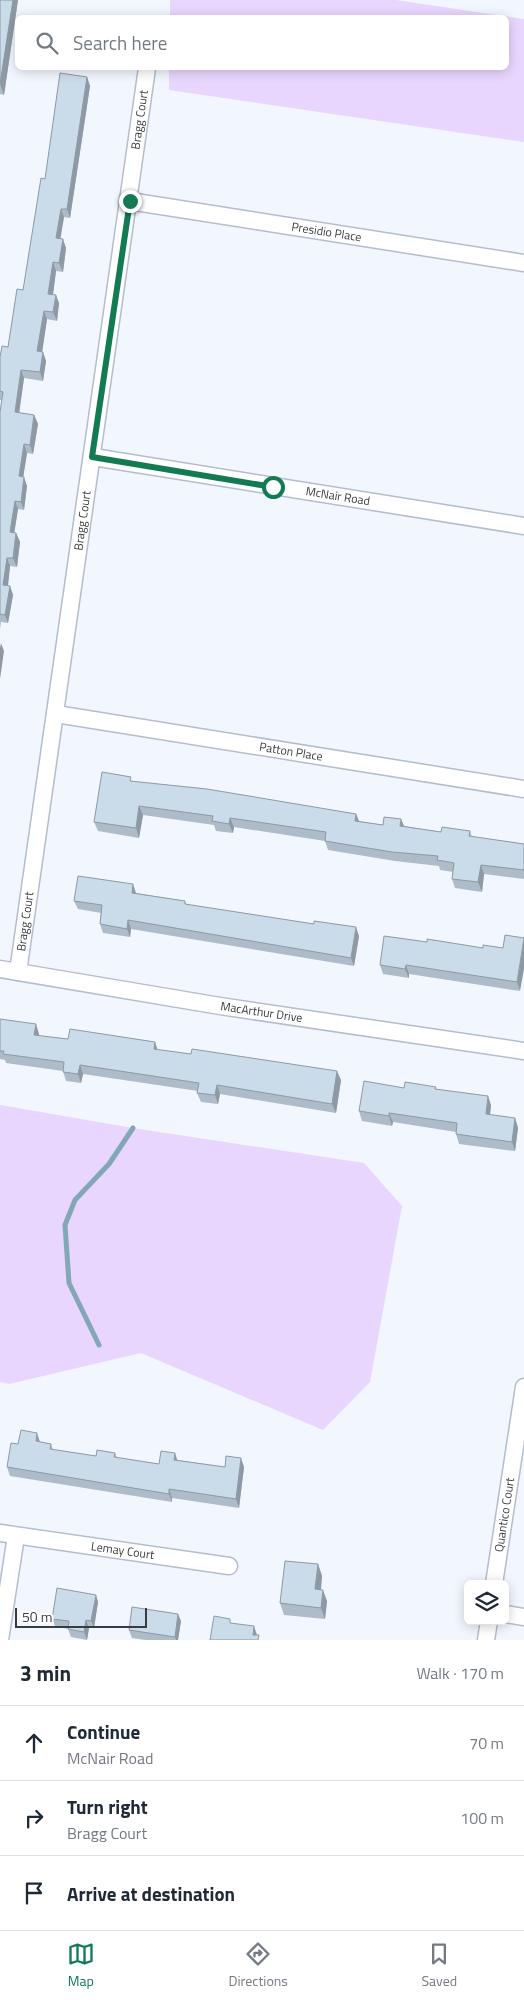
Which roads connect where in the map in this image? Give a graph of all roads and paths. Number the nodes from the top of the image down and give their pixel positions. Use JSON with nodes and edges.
{"nodes":[{"id":1,"x":147,"y":70,"type":"edge"},
{"id":2,"x":130,"y":201,"type":"junction"},
{"id":3,"x":524,"y":263,"type":"edge"},
{"id":4,"x":92,"y":457,"type":"junction"},
{"id":5,"x":524,"y":526,"type":"edge"},
{"id":6,"x":56,"y":714,"type":"junction"},
{"id":7,"x":524,"y":789,"type":"edge"},
{"id":8,"x":0,"y":969,"type":"edge"},
{"id":9,"x":18,"y":972,"type":"junction"},
{"id":10,"x":524,"y":1051,"type":"edge"},
{"id":11,"x":524,"y":1388,"type":"edge"},
{"id":12,"x":0,"y":1533,"type":"edge"},
{"id":13,"x":16,"y":1536,"type":"junction"},
{"id":14,"x":229,"y":1566,"type":"dead end"},
{"id":15,"x":495,"y":1580,"type":"edge"},
{"id":16,"x":509,"y":1614,"type":"edge"},
{"id":17,"x":524,"y":1616,"type":"edge"},
{"id":18,"x":488,"y":1625,"type":"edge"},
{"id":19,"x":0,"y":1640,"type":"edge"},
{"id":20,"x":486,"y":1640,"type":"edge"}],
"edges":[{"from":1,"to":2,"type":"street","name":"Bragg Court"},
{"from":2,"to":3,"type":"street","name":"Presidio Place"},
{"from":2,"to":4,"type":"street","name":"Bragg Court"},
{"from":4,"to":5,"type":"street","name":"McNair Road"},
{"from":4,"to":6,"type":"street","name":"Bragg Court"},
{"from":6,"to":7,"type":"street","name":"Patton Place"},
{"from":6,"to":9,"type":"street","name":"Bragg Court"},
{"from":8,"to":9,"type":"street","name":"MacArthur Drive"},
{"from":9,"to":10,"type":"street","name":"MacArthur Drive"},
{"from":11,"to":15,"type":"street","name":"Quantico Court"},
{"from":12,"to":13,"type":"street","name":"Lemay Court"},
{"from":13,"to":14,"type":"street","name":"Lemay Court"},
{"from":13,"to":19,"type":"street"},
{"from":16,"to":17,"type":"street"},
{"from":18,"to":20,"type":"street"}]}
